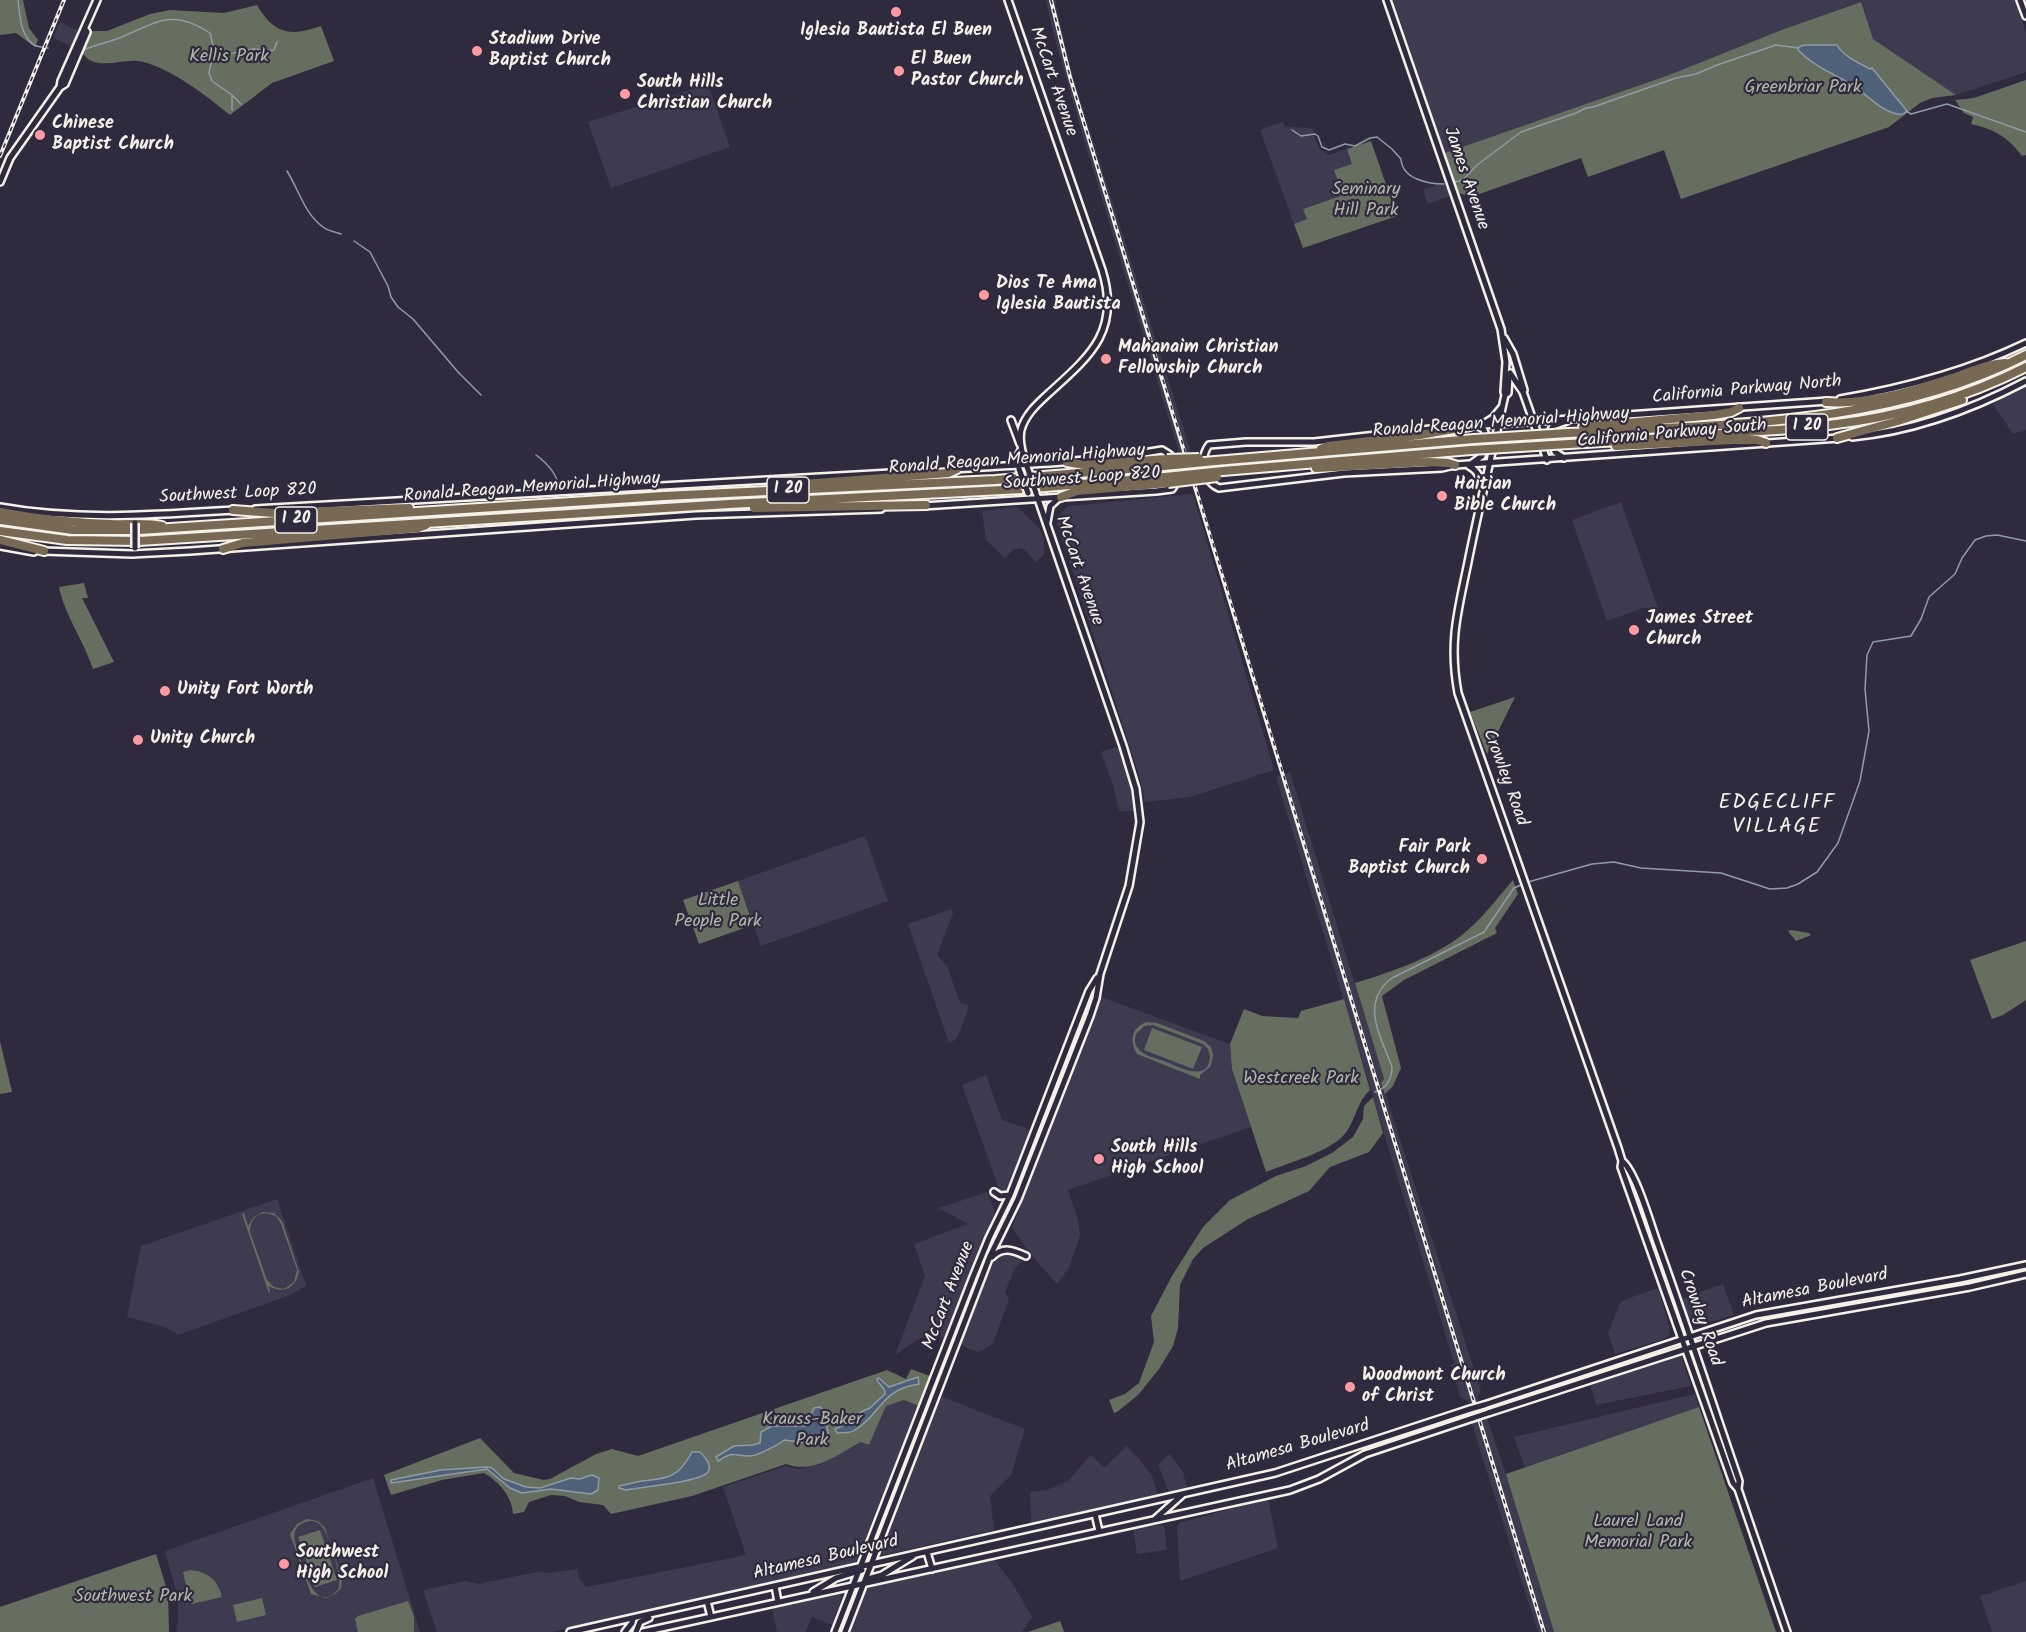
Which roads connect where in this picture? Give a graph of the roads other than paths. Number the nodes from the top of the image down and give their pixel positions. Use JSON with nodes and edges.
{"nodes":[{"id":1,"x":97,"y":0,"type":"edge"},
{"id":2,"x":1008,"y":0,"type":"edge"},
{"id":3,"x":1386,"y":0,"type":"edge"},
{"id":4,"x":2020,"y":0,"type":"edge"},
{"id":5,"x":2026,"y":16,"type":"edge"},
{"id":6,"x":0,"y":182,"type":"edge"},
{"id":7,"x":1503,"y":338,"type":"junction"},
{"id":8,"x":2026,"y":343,"type":"edge"},
{"id":9,"x":2026,"y":356,"type":"edge"},
{"id":10,"x":2013,"y":362,"type":"junction"},
{"id":11,"x":2026,"y":367,"type":"edge"},
{"id":12,"x":1507,"y":372,"type":"junction"},
{"id":13,"x":1521,"y":377,"type":"junction"},
{"id":14,"x":2004,"y":379,"type":"junction"},
{"id":15,"x":2026,"y":381,"type":"edge"},
{"id":16,"x":1523,"y":392,"type":"junction"},
{"id":17,"x":1826,"y":402,"type":"junction"},
{"id":18,"x":1504,"y":403,"type":"junction"},
{"id":19,"x":1739,"y":408,"type":"junction"},
{"id":20,"x":1574,"y":419,"type":"junction"},
{"id":21,"x":1011,"y":420,"type":"dead end"},
{"id":22,"x":1534,"y":422,"type":"junction"},
{"id":23,"x":1499,"y":423,"type":"junction"},
{"id":24,"x":1471,"y":425,"type":"junction"},
{"id":25,"x":1480,"y":425,"type":"junction"},
{"id":26,"x":1568,"y":433,"type":"junction"},
{"id":27,"x":1837,"y":438,"type":"junction"},
{"id":28,"x":1604,"y":442,"type":"junction"},
{"id":29,"x":1766,"y":443,"type":"junction"},
{"id":30,"x":1021,"y":446,"type":"junction"},
{"id":31,"x":1312,"y":453,"type":"junction"},
{"id":32,"x":1564,"y":459,"type":"junction"},
{"id":33,"x":1547,"y":460,"type":"junction"},
{"id":34,"x":1067,"y":462,"type":"junction"},
{"id":35,"x":1165,"y":463,"type":"junction"},
{"id":36,"x":1490,"y":463,"type":"junction"},
{"id":37,"x":1008,"y":465,"type":"junction"},
{"id":38,"x":1300,"y":465,"type":"junction"},
{"id":39,"x":1462,"y":465,"type":"junction"},
{"id":40,"x":1017,"y":467,"type":"junction"},
{"id":41,"x":1027,"y":468,"type":"junction"},
{"id":42,"x":957,"y":469,"type":"junction"},
{"id":43,"x":1166,"y":480,"type":"junction"},
{"id":44,"x":784,"y":490,"type":"junction"},
{"id":45,"x":1483,"y":494,"type":"junction"},
{"id":46,"x":1037,"y":496,"type":"junction"},
{"id":47,"x":1061,"y":496,"type":"junction"},
{"id":48,"x":1003,"y":501,"type":"junction"},
{"id":49,"x":729,"y":504,"type":"junction"},
{"id":50,"x":926,"y":505,"type":"junction"},
{"id":51,"x":0,"y":507,"type":"edge"},
{"id":52,"x":233,"y":510,"type":"junction"},
{"id":53,"x":0,"y":512,"type":"edge"},
{"id":54,"x":422,"y":512,"type":"junction"},
{"id":55,"x":150,"y":515,"type":"junction"},
{"id":56,"x":0,"y":520,"type":"edge"},
{"id":57,"x":433,"y":522,"type":"junction"},
{"id":58,"x":1047,"y":527,"type":"junction"},
{"id":59,"x":170,"y":528,"type":"junction"},
{"id":60,"x":0,"y":531,"type":"edge"},
{"id":61,"x":0,"y":540,"type":"edge"},
{"id":62,"x":0,"y":546,"type":"edge"},
{"id":63,"x":223,"y":549,"type":"junction"},
{"id":64,"x":44,"y":551,"type":"junction"},
{"id":65,"x":142,"y":554,"type":"junction"},
{"id":66,"x":1100,"y":974,"type":"junction"},
{"id":67,"x":1622,"y":1161,"type":"junction"},
{"id":68,"x":994,"y":1192,"type":"dead end"},
{"id":69,"x":1010,"y":1195,"type":"junction"},
{"id":70,"x":1026,"y":1256,"type":"dead end"},
{"id":71,"x":989,"y":1260,"type":"junction"},
{"id":72,"x":2026,"y":1265,"type":"edge"},
{"id":73,"x":2026,"y":1275,"type":"edge"},
{"id":74,"x":969,"y":1288,"type":"junction"},
{"id":75,"x":1900,"y":1289,"type":"junction"},
{"id":76,"x":977,"y":1291,"type":"junction"},
{"id":77,"x":1902,"y":1299,"type":"junction"},
{"id":78,"x":1766,"y":1313,"type":"junction"},
{"id":79,"x":1768,"y":1322,"type":"junction"},
{"id":80,"x":1690,"y":1336,"type":"junction"},
{"id":81,"x":1681,"y":1339,"type":"junction"},
{"id":82,"x":1693,"y":1345,"type":"junction"},
{"id":83,"x":1685,"y":1348,"type":"junction"},
{"id":84,"x":1613,"y":1360,"type":"junction"},
{"id":85,"x":1614,"y":1371,"type":"junction"},
{"id":86,"x":910,"y":1438,"type":"junction"},
{"id":87,"x":919,"y":1443,"type":"junction"},
{"id":88,"x":1718,"y":1443,"type":"junction"},
{"id":89,"x":1729,"y":1452,"type":"junction"},
{"id":90,"x":1738,"y":1489,"type":"junction"},
{"id":91,"x":1184,"y":1494,"type":"junction"},
{"id":92,"x":886,"y":1499,"type":"junction"},
{"id":93,"x":895,"y":1503,"type":"junction"},
{"id":94,"x":1095,"y":1514,"type":"junction"},
{"id":95,"x":1154,"y":1520,"type":"junction"},
{"id":96,"x":1099,"y":1531,"type":"junction"},
{"id":97,"x":927,"y":1552,"type":"junction"},
{"id":98,"x":917,"y":1554,"type":"junction"},
{"id":99,"x":871,"y":1564,"type":"junction"},
{"id":100,"x":860,"y":1569,"type":"junction"},
{"id":101,"x":932,"y":1569,"type":"junction"},
{"id":102,"x":864,"y":1582,"type":"junction"},
{"id":103,"x":775,"y":1586,"type":"junction"},
{"id":104,"x":853,"y":1586,"type":"junction"},
{"id":105,"x":837,"y":1589,"type":"junction"},
{"id":106,"x":808,"y":1595,"type":"junction"},
{"id":107,"x":848,"y":1599,"type":"junction"},
{"id":108,"x":707,"y":1601,"type":"junction"},
{"id":109,"x":778,"y":1602,"type":"junction"},
{"id":110,"x":663,"y":1611,"type":"junction"},
{"id":111,"x":711,"y":1617,"type":"junction"},
{"id":112,"x":633,"y":1618,"type":"junction"},
{"id":113,"x":570,"y":1632,"type":"edge"},
{"id":114,"x":625,"y":1632,"type":"edge"},
{"id":115,"x":636,"y":1632,"type":"edge"},
{"id":116,"x":643,"y":1632,"type":"edge"},
{"id":117,"x":835,"y":1632,"type":"edge"},
{"id":118,"x":845,"y":1632,"type":"edge"},
{"id":119,"x":1787,"y":1632,"type":"edge"}],
"edges":[{"from":1,"to":6,"type":"main road"},
{"from":2,"to":30,"type":"main road","name":"McCart Avenue"},
{"from":3,"to":7,"type":"main road","name":"James Avenue"},
{"from":4,"to":5,"type":"main road"},
{"from":7,"to":12,"type":"main road","name":"James Avenue"},
{"from":7,"to":13,"type":"main road"},
{"from":8,"to":17,"type":"main road","name":"California Parkway North"},
{"from":9,"to":10,"type":"highway","name":"Ronald Reagan Memorial Highway","number":"I 20"},
{"from":10,"to":17,"type":"highway"},
{"from":10,"to":26,"type":"highway","name":"Ronald Reagan Memorial Highway","number":"I 20"},
{"from":11,"to":14,"type":"highway","name":"Ronald Reagan Memorial Highway","number":"I 20"},
{"from":12,"to":13,"type":"main road"},
{"from":12,"to":16,"type":"main road"},
{"from":12,"to":18,"type":"main road","name":"Crowley Road"},
{"from":13,"to":16,"type":"main road"},
{"from":14,"to":27,"type":"highway"},
{"from":14,"to":28,"type":"highway","name":"Ronald Reagan Memorial Highway","number":"I 20"},
{"from":15,"to":27,"type":"main road","name":"California Parkway South"},
{"from":16,"to":22,"type":"main road"},
{"from":17,"to":19,"type":"main road","name":"California Parkway North"},
{"from":18,"to":23,"type":"main road","name":"Crowley Road"},
{"from":18,"to":25,"type":"main road"},
{"from":19,"to":20,"type":"main road","name":"California Parkway North"},
{"from":19,"to":26,"type":"highway"},
{"from":20,"to":22,"type":"main road","name":"California Parkway North"},
{"from":20,"to":32,"type":"main road"},
{"from":21,"to":30,"type":"main road"},
{"from":22,"to":23,"type":"main road"},
{"from":22,"to":33,"type":"main road"},
{"from":23,"to":25,"type":"main road"},
{"from":23,"to":36,"type":"main road","name":"Crowley Road"},
{"from":24,"to":25,"type":"main road"},
{"from":24,"to":31,"type":"highway"},
{"from":24,"to":39,"type":"main road"},
{"from":24,"to":39,"type":"main road"},
{"from":26,"to":31,"type":"highway","name":"Ronald Reagan Memorial Highway","number":"I 20","bridge":true},
{"from":27,"to":29,"type":"main road","name":"California Parkway South"},
{"from":28,"to":29,"type":"highway"},
{"from":28,"to":38,"type":"highway","name":"Ronald Reagan Memorial Highway","number":"I 20","bridge":true},
{"from":29,"to":32,"type":"main road","name":"California Parkway South"},
{"from":30,"to":37,"type":"main road"},
{"from":30,"to":41,"type":"main road","name":"McCart Avenue"},
{"from":31,"to":35,"type":"highway","name":"Ronald Reagan Memorial Highway","number":"I 20","bridge":true},
{"from":32,"to":33,"type":"main road","name":"California Parkway South"},
{"from":33,"to":36,"type":"main road","name":"California Parkway South"},
{"from":34,"to":35,"type":"highway"},
{"from":34,"to":41,"type":"main road","name":"Southwest Loop 820"},
{"from":34,"to":47,"type":"main road","name":"Southwest Loop 820"},
{"from":35,"to":44,"type":"highway","name":"Ronald Reagan Memorial Highway","number":"I 20"},
{"from":36,"to":39,"type":"main road"},
{"from":36,"to":45,"type":"main road","name":"Crowley Road"},
{"from":37,"to":40,"type":"main road","name":"Southwest Loop 820"},
{"from":37,"to":42,"type":"main road","name":"Southwest Loop 820"},
{"from":38,"to":39,"type":"highway"},
{"from":38,"to":43,"type":"highway","name":"Ronald Reagan Memorial Highway","number":"I 20","bridge":true},
{"from":39,"to":45,"type":"main road"},
{"from":40,"to":41,"type":"main road","name":"Southwest Loop 820"},
{"from":40,"to":48,"type":"main road","bridge":true},
{"from":41,"to":46,"type":"main road","name":"McCart Avenue","bridge":true},
{"from":42,"to":44,"type":"highway"},
{"from":42,"to":52,"type":"main road","name":"Southwest Loop 820"},
{"from":43,"to":47,"type":"highway"},
{"from":43,"to":49,"type":"highway","name":"Ronald Reagan Memorial Highway","number":"I 20"},
{"from":44,"to":54,"type":"highway","name":"Ronald Reagan Memorial Highway","number":"I 20"},
{"from":45,"to":67,"type":"main road","name":"Crowley Road"},
{"from":46,"to":47,"type":"main road","name":"Southwest Loop 820"},
{"from":46,"to":48,"type":"main road","name":"Southwest Loop 820"},
{"from":46,"to":58,"type":"main road","name":"McCart Avenue"},
{"from":47,"to":58,"type":"main road"},
{"from":48,"to":50,"type":"main road","name":"Southwest Loop 820"},
{"from":49,"to":50,"type":"highway"},
{"from":49,"to":57,"type":"highway","name":"Ronald Reagan Memorial Highway","number":"I 20"},
{"from":50,"to":63,"type":"main road","name":"Southwest Loop 820"},
{"from":51,"to":55,"type":"main road","name":"Southwest Loop 820"},
{"from":52,"to":54,"type":"highway"},
{"from":52,"to":55,"type":"main road","name":"Southwest Loop 820"},
{"from":53,"to":59,"type":"highway"},
{"from":54,"to":59,"type":"highway","name":"Ronald Reagan Memorial Highway","number":"I 20"},
{"from":55,"to":65,"type":"main road","bridge":true},
{"from":56,"to":59,"type":"highway","name":"Ronald Reagan Memorial Highway","number":"I 20"},
{"from":57,"to":60,"type":"highway","name":"Ronald Reagan Memorial Highway","number":"I 20"},
{"from":57,"to":63,"type":"highway"},
{"from":58,"to":66,"type":"main road","name":"McCart Avenue"},
{"from":61,"to":64,"type":"highway"},
{"from":62,"to":64,"type":"main road","name":"Southwest Loop 820"},
{"from":63,"to":65,"type":"main road","name":"Southwest Loop 820"},
{"from":64,"to":65,"type":"main road","name":"Southwest Loop 820"},
{"from":66,"to":69,"type":"main road","name":"McCart Avenue"},
{"from":66,"to":71,"type":"main road","name":"McCart Avenue"},
{"from":67,"to":80,"type":"main road","name":"Crowley Road"},
{"from":67,"to":81,"type":"main road","name":"Crowley Road"},
{"from":68,"to":69,"type":"main road"},
{"from":69,"to":74,"type":"main road","name":"McCart Avenue"},
{"from":70,"to":71,"type":"main road"},
{"from":71,"to":76,"type":"main road","name":"McCart Avenue"},
{"from":72,"to":75,"type":"main road","name":"Altamesa Boulevard"},
{"from":73,"to":77,"type":"main road","name":"Altamesa Boulevard"},
{"from":74,"to":76,"type":"main road"},
{"from":74,"to":86,"type":"main road","name":"McCart Avenue"},
{"from":75,"to":77,"type":"main road"},
{"from":75,"to":78,"type":"main road","name":"Altamesa Boulevard"},
{"from":76,"to":87,"type":"main road","name":"McCart Avenue"},
{"from":77,"to":79,"type":"main road","name":"Altamesa Boulevard"},
{"from":78,"to":79,"type":"main road"},
{"from":78,"to":80,"type":"main road","name":"Altamesa Boulevard"},
{"from":79,"to":82,"type":"main road","name":"Altamesa Boulevard"},
{"from":80,"to":81,"type":"main road","name":"Altamesa Boulevard"},
{"from":80,"to":82,"type":"main road","name":"Crowley Road"},
{"from":81,"to":83,"type":"main road","name":"Crowley Road"},
{"from":81,"to":84,"type":"main road","name":"Altamesa Boulevard"},
{"from":82,"to":83,"type":"main road","name":"Altamesa Boulevard"},
{"from":82,"to":89,"type":"main road","name":"Crowley Road"},
{"from":83,"to":85,"type":"main road","name":"Altamesa Boulevard"},
{"from":83,"to":88,"type":"main road","name":"Crowley Road"},
{"from":84,"to":85,"type":"main road"},
{"from":84,"to":91,"type":"main road","name":"Altamesa Boulevard","bridge":true},
{"from":85,"to":95,"type":"main road","name":"Altamesa Boulevard","bridge":true},
{"from":86,"to":87,"type":"main road"},
{"from":86,"to":92,"type":"main road","name":"McCart Avenue"},
{"from":87,"to":93,"type":"main road","name":"McCart Avenue"},
{"from":88,"to":89,"type":"main road"},
{"from":88,"to":90,"type":"main road","name":"Crowley Road"},
{"from":89,"to":90,"type":"main road","name":"Crowley Road"},
{"from":90,"to":119,"type":"main road","name":"Crowley Road"},
{"from":91,"to":94,"type":"main road","name":"Altamesa Boulevard"},
{"from":91,"to":95,"type":"main road"},
{"from":92,"to":93,"type":"main road"},
{"from":92,"to":100,"type":"main road","name":"McCart Avenue"},
{"from":93,"to":99,"type":"main road","name":"McCart Avenue"},
{"from":94,"to":96,"type":"main road"},
{"from":94,"to":97,"type":"main road","name":"Altamesa Boulevard"},
{"from":95,"to":96,"type":"main road","name":"Altamesa Boulevard"},
{"from":96,"to":101,"type":"main road","name":"Altamesa Boulevard"},
{"from":97,"to":98,"type":"main road","name":"Altamesa Boulevard"},
{"from":97,"to":101,"type":"main road"},
{"from":98,"to":99,"type":"main road","name":"Altamesa Boulevard"},
{"from":98,"to":102,"type":"main road"},
{"from":99,"to":100,"type":"main road","name":"Altamesa Boulevard"},
{"from":99,"to":102,"type":"main road","name":"McCart Avenue"},
{"from":100,"to":103,"type":"main road","name":"Altamesa Boulevard"},
{"from":100,"to":104,"type":"main road","name":"McCart Avenue"},
{"from":100,"to":106,"type":"main road"},
{"from":101,"to":102,"type":"main road","name":"Altamesa Boulevard"},
{"from":102,"to":104,"type":"main road","name":"Altamesa Boulevard"},
{"from":102,"to":118,"type":"main road","name":"McCart Avenue"},
{"from":103,"to":108,"type":"main road","name":"Altamesa Boulevard"},
{"from":103,"to":109,"type":"main road"},
{"from":104,"to":105,"type":"main road","name":"Altamesa Boulevard"},
{"from":104,"to":107,"type":"main road","name":"McCart Avenue"},
{"from":105,"to":106,"type":"main road","name":"Altamesa Boulevard"},
{"from":105,"to":107,"type":"main road"},
{"from":106,"to":109,"type":"main road","name":"Altamesa Boulevard"},
{"from":107,"to":117,"type":"main road","name":"McCart Avenue"},
{"from":108,"to":110,"type":"main road","name":"Altamesa Boulevard"},
{"from":108,"to":111,"type":"main road"},
{"from":109,"to":111,"type":"main road","name":"Altamesa Boulevard"},
{"from":110,"to":112,"type":"main road","name":"Altamesa Boulevard"},
{"from":110,"to":115,"type":"main road"},
{"from":111,"to":116,"type":"main road","name":"Altamesa Boulevard"},
{"from":112,"to":113,"type":"main road","name":"Altamesa Boulevard"},
{"from":112,"to":114,"type":"main road"}]}
